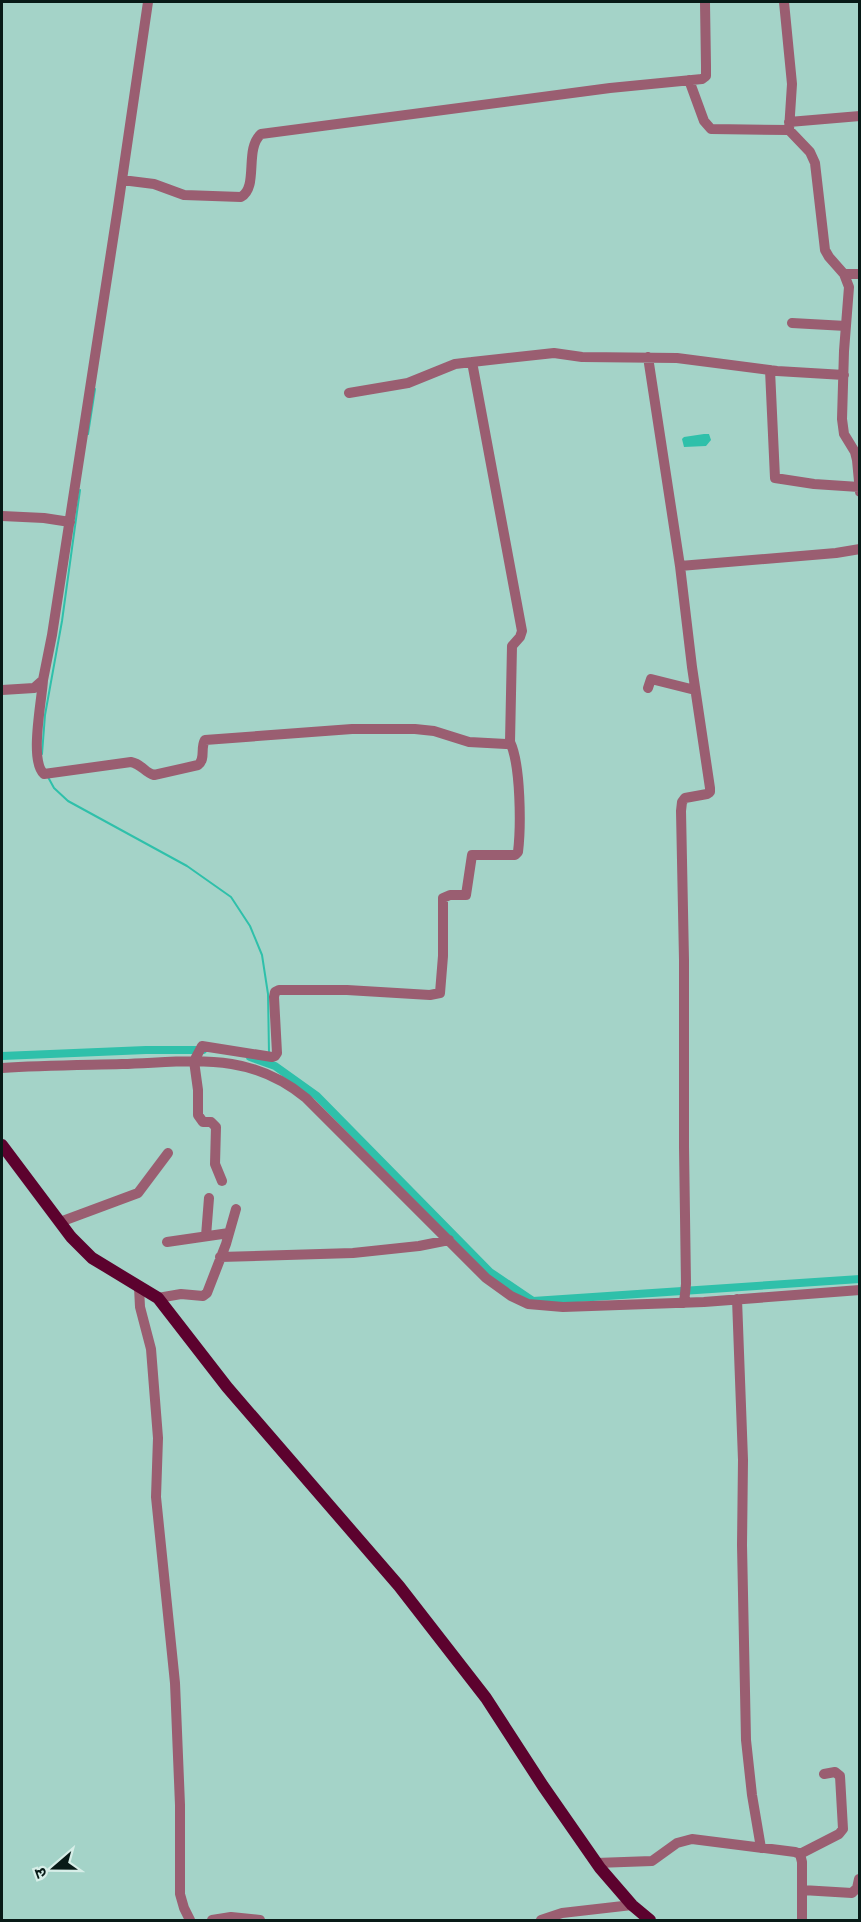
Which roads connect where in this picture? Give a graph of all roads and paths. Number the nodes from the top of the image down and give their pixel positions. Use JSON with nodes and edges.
{"nodes":[{"id":1,"x":148,"y":2,"type":"edge"},
{"id":2,"x":784,"y":2,"type":"edge"},
{"id":3,"x":705,"y":3,"type":"dead end"},
{"id":4,"x":689,"y":80,"type":"junction"},
{"id":5,"x":860,"y":116,"type":"edge"},
{"id":6,"x":789,"y":126,"type":"junction"},
{"id":7,"x":126,"y":181,"type":"junction"},
{"id":8,"x":844,"y":274,"type":"junction"},
{"id":9,"x":860,"y":274,"type":"edge"},
{"id":10,"x":792,"y":323,"type":"dead end"},
{"id":11,"x":846,"y":326,"type":"junction"},
{"id":12,"x":648,"y":357,"type":"junction"},
{"id":13,"x":472,"y":362,"type":"junction"},
{"id":14,"x":770,"y":370,"type":"junction"},
{"id":15,"x":844,"y":375,"type":"junction"},
{"id":16,"x":349,"y":393,"type":"dead end"},
{"id":17,"x":859,"y":487,"type":"edge"},
{"id":18,"x":860,"y":492,"type":"edge"},
{"id":19,"x":2,"y":516,"type":"edge"},
{"id":20,"x":70,"y":522,"type":"junction"},
{"id":21,"x":859,"y":550,"type":"edge"},
{"id":22,"x":680,"y":566,"type":"junction"},
{"id":23,"x":43,"y":680,"type":"junction"},
{"id":24,"x":648,"y":687,"type":"dead end"},
{"id":25,"x":2,"y":690,"type":"edge"},
{"id":26,"x":695,"y":690,"type":"junction"},
{"id":27,"x":510,"y":742,"type":"junction"},
{"id":28,"x":198,"y":1054,"type":"junction"},
{"id":29,"x":2,"y":1068,"type":"edge"},
{"id":30,"x":2,"y":1145,"type":"edge"},
{"id":31,"x":168,"y":1153,"type":"dead end"},
{"id":32,"x":222,"y":1181,"type":"dead end"},
{"id":33,"x":209,"y":1198,"type":"dead end"},
{"id":34,"x":236,"y":1209,"type":"dead end"},
{"id":35,"x":60,"y":1222,"type":"junction"},
{"id":36,"x":229,"y":1233,"type":"junction"},
{"id":37,"x":206,"y":1236,"type":"junction"},
{"id":38,"x":449,"y":1240,"type":"junction"},
{"id":39,"x":166,"y":1242,"type":"dead end"},
{"id":40,"x":220,"y":1257,"type":"junction"},
{"id":41,"x":139,"y":1287,"type":"junction"},
{"id":42,"x":860,"y":1290,"type":"edge"},
{"id":43,"x":685,"y":1294,"type":"junction"},
{"id":44,"x":158,"y":1298,"type":"junction"},
{"id":45,"x":737,"y":1299,"type":"junction"},
{"id":46,"x":824,"y":1774,"type":"dead end"},
{"id":47,"x":761,"y":1848,"type":"junction"},
{"id":48,"x":800,"y":1854,"type":"junction"},
{"id":49,"x":596,"y":1863,"type":"junction"},
{"id":50,"x":859,"y":1879,"type":"edge"},
{"id":51,"x":802,"y":1890,"type":"junction"},
{"id":52,"x":632,"y":1905,"type":"junction"},
{"id":53,"x":190,"y":1920,"type":"edge"},
{"id":54,"x":212,"y":1920,"type":"edge"},
{"id":55,"x":260,"y":1920,"type":"edge"},
{"id":56,"x":541,"y":1920,"type":"edge"},
{"id":57,"x":650,"y":1920,"type":"edge"},
{"id":58,"x":802,"y":1920,"type":"edge"}],
"edges":[{"from":1,"to":7,"type":"street"},
{"from":2,"to":6,"type":"street"},
{"from":3,"to":4,"type":"street"},
{"from":4,"to":6,"type":"street"},
{"from":4,"to":7,"type":"street"},
{"from":5,"to":6,"type":"street"},
{"from":6,"to":8,"type":"street"},
{"from":7,"to":20,"type":"street"},
{"from":8,"to":9,"type":"street"},
{"from":8,"to":11,"type":"street"},
{"from":10,"to":11,"type":"street"},
{"from":11,"to":15,"type":"street"},
{"from":12,"to":13,"type":"street"},
{"from":12,"to":14,"type":"street"},
{"from":12,"to":22,"type":"street"},
{"from":13,"to":16,"type":"street"},
{"from":13,"to":27,"type":"street"},
{"from":14,"to":15,"type":"street"},
{"from":14,"to":17,"type":"street"},
{"from":15,"to":17,"type":"street"},
{"from":17,"to":18,"type":"street"},
{"from":19,"to":20,"type":"street"},
{"from":20,"to":23,"type":"street"},
{"from":21,"to":22,"type":"street"},
{"from":22,"to":26,"type":"street"},
{"from":23,"to":25,"type":"street"},
{"from":23,"to":27,"type":"street"},
{"from":24,"to":26,"type":"street"},
{"from":26,"to":43,"type":"street"},
{"from":27,"to":28,"type":"street"},
{"from":28,"to":29,"type":"street"},
{"from":28,"to":32,"type":"street"},
{"from":28,"to":38,"type":"street"},
{"from":30,"to":35,"type":"main road"},
{"from":31,"to":35,"type":"street"},
{"from":33,"to":37,"type":"street"},
{"from":34,"to":36,"type":"street"},
{"from":35,"to":41,"type":"main road"},
{"from":36,"to":37,"type":"street"},
{"from":36,"to":40,"type":"street"},
{"from":37,"to":39,"type":"street"},
{"from":38,"to":40,"type":"street"},
{"from":38,"to":43,"type":"street"},
{"from":40,"to":44,"type":"street"},
{"from":41,"to":44,"type":"main road"},
{"from":41,"to":53,"type":"street"},
{"from":42,"to":45,"type":"street"},
{"from":43,"to":45,"type":"street"},
{"from":44,"to":49,"type":"main road"},
{"from":45,"to":47,"type":"street"},
{"from":46,"to":48,"type":"street"},
{"from":47,"to":48,"type":"street"},
{"from":47,"to":49,"type":"street"},
{"from":48,"to":51,"type":"street"},
{"from":49,"to":52,"type":"main road"},
{"from":50,"to":51,"type":"street"},
{"from":51,"to":58,"type":"street"},
{"from":52,"to":56,"type":"street"},
{"from":52,"to":57,"type":"main road"},
{"from":54,"to":55,"type":"street"}]}
